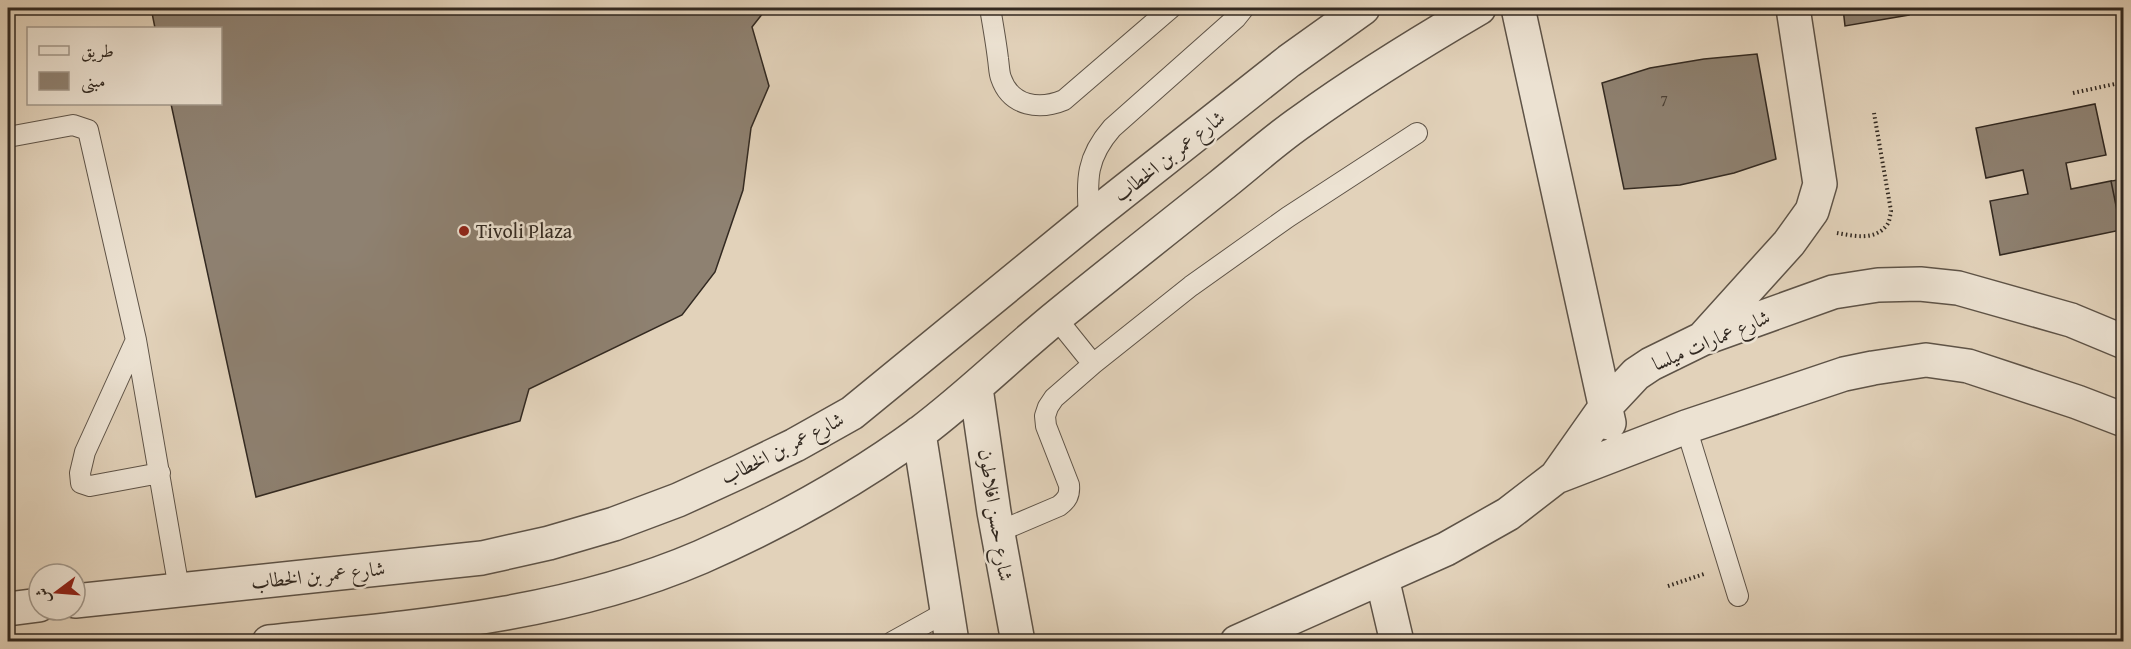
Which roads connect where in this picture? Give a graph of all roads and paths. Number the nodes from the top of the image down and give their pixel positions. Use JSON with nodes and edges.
{"nodes":[{"id":1,"x":990,"y":8,"type":"edge"},
{"id":2,"x":1171,"y":8,"type":"edge"},
{"id":3,"x":1244,"y":8,"type":"edge"},
{"id":4,"x":1363,"y":8,"type":"edge"},
{"id":5,"x":1479,"y":8,"type":"edge"},
{"id":6,"x":1518,"y":8,"type":"edge"},
{"id":7,"x":1793,"y":8,"type":"edge"},
{"id":8,"x":2124,"y":82,"type":"edge"},
{"id":9,"x":2073,"y":93,"type":"dead end"},
{"id":10,"x":1874,"y":113,"type":"dead end"},
{"id":11,"x":1417,"y":133,"type":"dead end"},
{"id":12,"x":8,"y":137,"type":"edge"},
{"id":13,"x":1089,"y":219,"type":"junction"},
{"id":14,"x":1801,"y":227,"type":"junction"},
{"id":15,"x":1056,"y":318,"type":"junction"},
{"id":16,"x":1702,"y":339,"type":"junction"},
{"id":17,"x":136,"y":340,"type":"junction"},
{"id":18,"x":2124,"y":342,"type":"edge"},
{"id":19,"x":1093,"y":363,"type":"junction"},
{"id":20,"x":976,"y":388,"type":"junction"},
{"id":21,"x":1606,"y":406,"type":"junction"},
{"id":22,"x":2124,"y":420,"type":"edge"},
{"id":23,"x":1686,"y":427,"type":"junction"},
{"id":24,"x":919,"y":433,"type":"junction"},
{"id":25,"x":1616,"y":454,"type":"junction"},
{"id":26,"x":160,"y":473,"type":"junction"},
{"id":27,"x":1557,"y":477,"type":"junction"},
{"id":28,"x":998,"y":532,"type":"junction"},
{"id":29,"x":1728,"y":566,"type":"junction"},
{"id":30,"x":1382,"y":578,"type":"junction"},
{"id":31,"x":1668,"y":586,"type":"dead end"},
{"id":32,"x":179,"y":588,"type":"junction"},
{"id":33,"x":1738,"y":596,"type":"dead end"},
{"id":34,"x":87,"y":600,"type":"edge"},
{"id":35,"x":27,"y":607,"type":"edge"},
{"id":36,"x":8,"y":609,"type":"edge"},
{"id":37,"x":949,"y":627,"type":"edge"},
{"id":38,"x":269,"y":642,"type":"edge"},
{"id":39,"x":892,"y":642,"type":"edge"},
{"id":40,"x":1018,"y":642,"type":"edge"},
{"id":41,"x":1236,"y":642,"type":"edge"},
{"id":42,"x":1397,"y":642,"type":"edge"}],
"edges":[{"from":1,"to":2,"type":"lane"},
{"from":3,"to":13,"type":"lane"},
{"from":4,"to":13,"type":"street","name":"شارع عمر بن الخطاب"},
{"from":5,"to":15,"type":"street"},
{"from":6,"to":21,"type":"street"},
{"from":7,"to":14,"type":"street"},
{"from":8,"to":9,"type":"path"},
{"from":10,"to":14,"type":"path"},
{"from":11,"to":19,"type":"lane"},
{"from":12,"to":17,"type":"lane"},
{"from":13,"to":32,"type":"street","name":"شارع عمر بن الخطاب"},
{"from":14,"to":16,"type":"street"},
{"from":15,"to":19,"type":"lane"},
{"from":15,"to":20,"type":"street"},
{"from":16,"to":18,"type":"street","name":"شارع عمارات ميلسا"},
{"from":16,"to":21,"type":"street","name":"شارع عمارات ميلسا"},
{"from":17,"to":26,"type":"lane"},
{"from":17,"to":26,"type":"lane"},
{"from":19,"to":28,"type":"lane"},
{"from":20,"to":24,"type":"street"},
{"from":20,"to":28,"type":"street","name":"شارع حسن افلاطون"},
{"from":21,"to":25,"type":"street"},
{"from":21,"to":27,"type":"street","name":"شارع عمارات ميلسا"},
{"from":22,"to":23,"type":"street"},
{"from":23,"to":25,"type":"street"},
{"from":23,"to":29,"type":"lane"},
{"from":24,"to":37,"type":"street"},
{"from":24,"to":38,"type":"street"},
{"from":25,"to":27,"type":"street"},
{"from":26,"to":32,"type":"lane"},
{"from":27,"to":30,"type":"street","name":"شارع عمارات ميلسا"},
{"from":28,"to":40,"type":"street","name":"شارع حسن افلاطون"},
{"from":29,"to":31,"type":"path"},
{"from":29,"to":33,"type":"lane"},
{"from":30,"to":41,"type":"street","name":"شارع عمارات ميلسا"},
{"from":30,"to":42,"type":"street"},
{"from":32,"to":34,"type":"street","name":"شارع عمر بن الخطاب"},
{"from":35,"to":36,"type":"street"},
{"from":37,"to":39,"type":"lane"}]}
